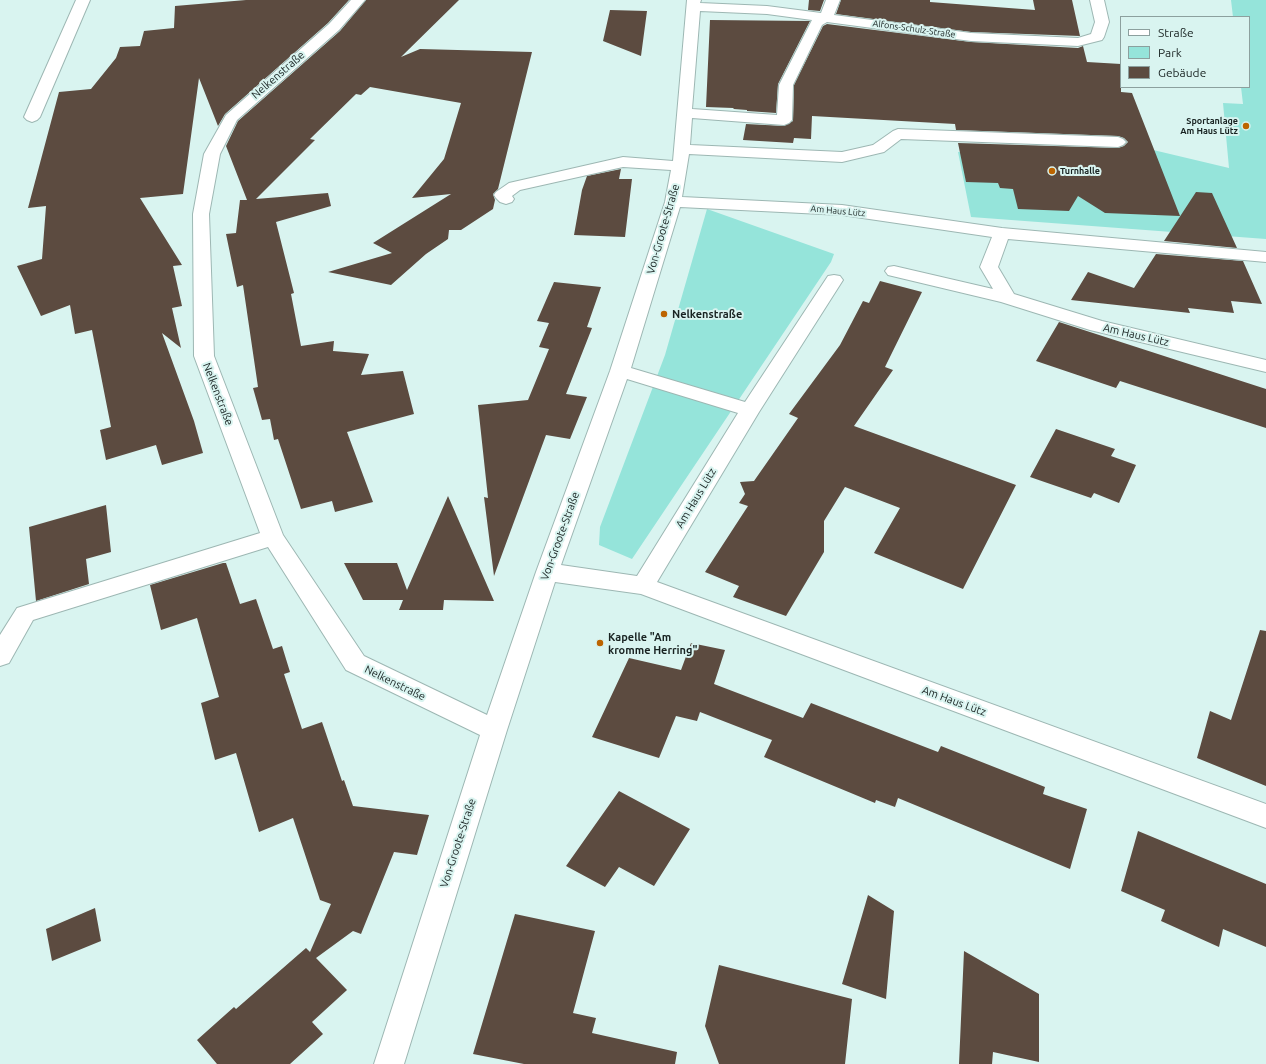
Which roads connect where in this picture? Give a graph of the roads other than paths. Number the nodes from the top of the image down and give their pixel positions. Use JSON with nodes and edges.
{"nodes":[{"id":1,"x":83,"y":0,"type":"edge"},
{"id":2,"x":358,"y":0,"type":"edge"},
{"id":3,"x":833,"y":0,"type":"edge"},
{"id":4,"x":1097,"y":0,"type":"edge"},
{"id":5,"x":694,"y":3,"type":"edge"},
{"id":6,"x":826,"y":17,"type":"junction"},
{"id":7,"x":684,"y":113,"type":"junction"},
{"id":8,"x":32,"y":117,"type":"dead end"},
{"id":9,"x":1118,"y":142,"type":"dead end"},
{"id":10,"x":681,"y":148,"type":"junction"},
{"id":11,"x":680,"y":166,"type":"junction"},
{"id":12,"x":506,"y":199,"type":"dead end"},
{"id":13,"x":673,"y":202,"type":"junction"},
{"id":14,"x":1002,"y":233,"type":"junction"},
{"id":15,"x":1266,"y":257,"type":"edge"},
{"id":16,"x":894,"y":271,"type":"dead end"},
{"id":17,"x":834,"y":280,"type":"dead end"},
{"id":18,"x":1007,"y":298,"type":"junction"},
{"id":19,"x":1266,"y":366,"type":"edge"},
{"id":20,"x":620,"y":371,"type":"junction"},
{"id":21,"x":750,"y":410,"type":"junction"},
{"id":22,"x":273,"y":537,"type":"junction"},
{"id":23,"x":547,"y":572,"type":"junction"},
{"id":24,"x":642,"y":586,"type":"junction"},
{"id":25,"x":0,"y":656,"type":"edge"},
{"id":26,"x":494,"y":730,"type":"junction"},
{"id":27,"x":1266,"y":816,"type":"edge"},
{"id":28,"x":389,"y":1064,"type":"edge"}],
"edges":[{"from":1,"to":8,"type":"street"},
{"from":2,"to":22,"type":"street","name":"Nelkenstraße"},
{"from":3,"to":6,"type":"street"},
{"from":4,"to":6,"type":"street","name":"Alfons-Schulz-Straße"},
{"from":5,"to":6,"type":"street","name":"Alfons-Schulz-Straße"},
{"from":5,"to":7,"type":"street","name":"Von-Groote-Straße"},
{"from":6,"to":7,"type":"street"},
{"from":7,"to":10,"type":"street","name":"Von-Groote-Straße"},
{"from":9,"to":10,"type":"street"},
{"from":10,"to":11,"type":"street","name":"Von-Groote-Straße"},
{"from":11,"to":12,"type":"street"},
{"from":11,"to":13,"type":"street","name":"Von-Groote-Straße"},
{"from":13,"to":14,"type":"street","name":"Am Haus Lütz"},
{"from":13,"to":20,"type":"street","name":"Von-Groote-Straße"},
{"from":14,"to":15,"type":"street","name":"Am Haus Lütz"},
{"from":14,"to":18,"type":"street"},
{"from":16,"to":18,"type":"street","name":"Am Haus Lütz"},
{"from":17,"to":21,"type":"street","name":"Am Haus Lütz"},
{"from":18,"to":19,"type":"street","name":"Am Haus Lütz"},
{"from":20,"to":21,"type":"street"},
{"from":20,"to":23,"type":"street","name":"Von-Groote-Straße"},
{"from":21,"to":24,"type":"street","name":"Am Haus Lütz"},
{"from":22,"to":25,"type":"street"},
{"from":22,"to":26,"type":"street","name":"Nelkenstraße"},
{"from":23,"to":24,"type":"street","name":"Am Haus Lütz"},
{"from":23,"to":26,"type":"street","name":"Von-Groote-Straße"},
{"from":24,"to":27,"type":"street","name":"Am Haus Lütz"},
{"from":26,"to":28,"type":"street","name":"Von-Groote-Straße"}]}
